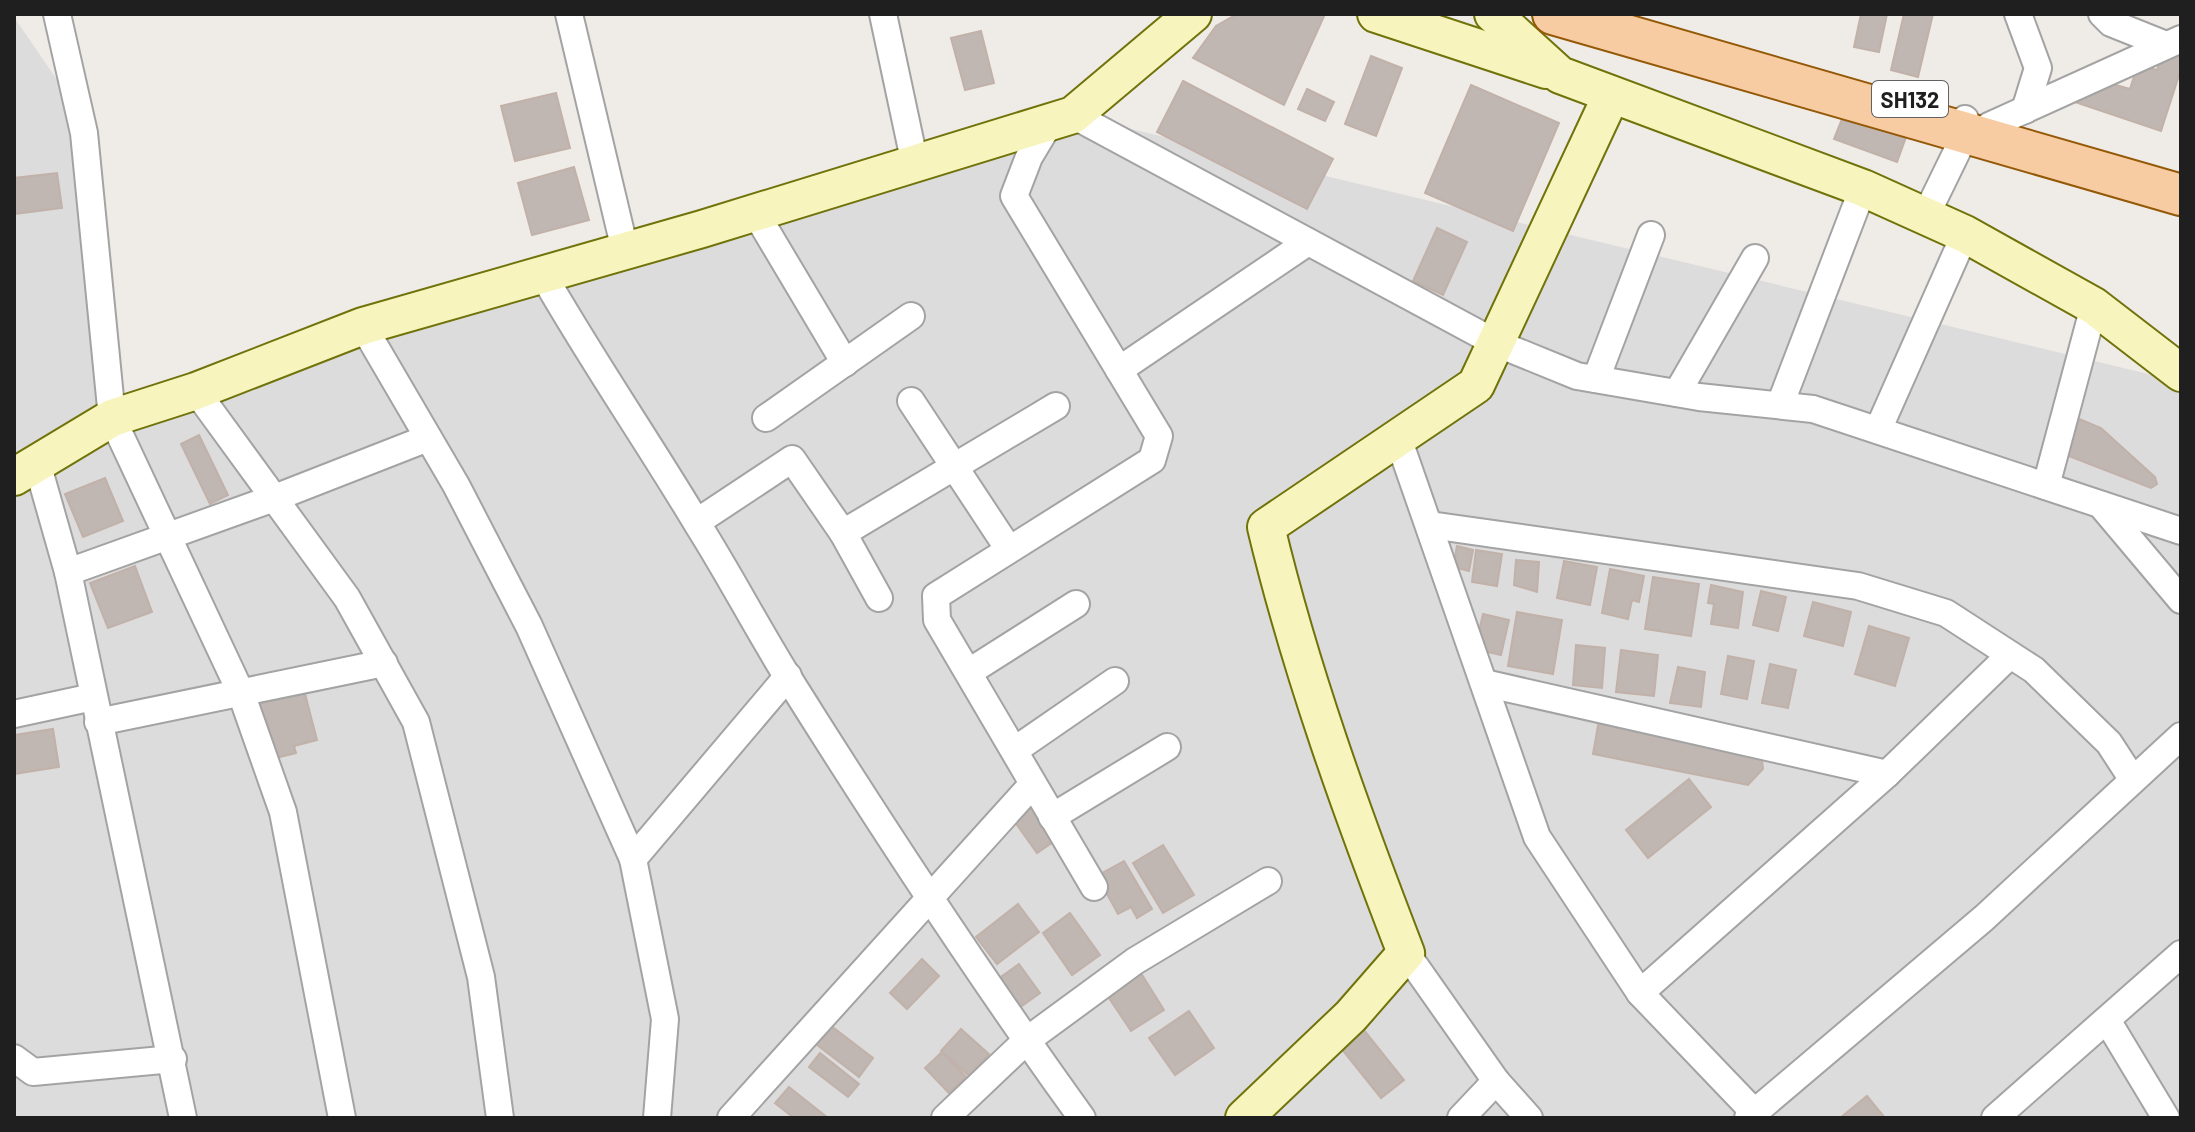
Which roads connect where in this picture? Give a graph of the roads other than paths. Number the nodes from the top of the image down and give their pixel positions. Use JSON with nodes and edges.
{"nodes":[{"id":1,"x":57,"y":14,"type":"edge"},
{"id":2,"x":569,"y":14,"type":"edge"},
{"id":3,"x":883,"y":14,"type":"edge"},
{"id":4,"x":1193,"y":14,"type":"edge"},
{"id":5,"x":1376,"y":14,"type":"edge"},
{"id":6,"x":1493,"y":14,"type":"edge"},
{"id":7,"x":1553,"y":14,"type":"edge"},
{"id":8,"x":1644,"y":14,"type":"edge"},
{"id":9,"x":2018,"y":14,"type":"edge"},
{"id":10,"x":2102,"y":14,"type":"edge"},
{"id":11,"x":2173,"y":42,"type":"edge"},
{"id":12,"x":1560,"y":75,"type":"junction"},
{"id":13,"x":1611,"y":96,"type":"junction"},
{"id":14,"x":1062,"y":118,"type":"junction"},
{"id":15,"x":1986,"y":122,"type":"junction"},
{"id":16,"x":915,"y":164,"type":"junction"},
{"id":17,"x":2181,"y":170,"type":"edge"},
{"id":18,"x":1863,"y":188,"type":"junction"},
{"id":19,"x":2181,"y":195,"type":"edge"},
{"id":20,"x":755,"y":212,"type":"junction"},
{"id":21,"x":1926,"y":215,"type":"junction"},
{"id":22,"x":1965,"y":234,"type":"junction"},
{"id":23,"x":1651,"y":235,"type":"dead end"},
{"id":24,"x":1308,"y":242,"type":"junction"},
{"id":25,"x":625,"y":250,"type":"junction"},
{"id":26,"x":1755,"y":258,"type":"dead end"},
{"id":27,"x":542,"y":273,"type":"junction"},
{"id":28,"x":2094,"y":306,"type":"junction"},
{"id":29,"x":911,"y":316,"type":"dead end"},
{"id":30,"x":363,"y":326,"type":"junction"},
{"id":31,"x":1496,"y":343,"type":"junction"},
{"id":32,"x":845,"y":363,"type":"junction"},
{"id":33,"x":1119,"y":370,"type":"junction"},
{"id":34,"x":2181,"y":373,"type":"edge"},
{"id":35,"x":1596,"y":379,"type":"junction"},
{"id":36,"x":196,"y":391,"type":"junction"},
{"id":37,"x":1677,"y":393,"type":"junction"},
{"id":38,"x":911,"y":401,"type":"dead end"},
{"id":39,"x":1780,"y":405,"type":"junction"},
{"id":40,"x":1056,"y":406,"type":"dead end"},
{"id":41,"x":112,"y":418,"type":"junction"},
{"id":42,"x":766,"y":418,"type":"dead end"},
{"id":43,"x":1878,"y":430,"type":"junction"},
{"id":44,"x":428,"y":438,"type":"junction"},
{"id":45,"x":1398,"y":438,"type":"junction"},
{"id":46,"x":954,"y":467,"type":"junction"},
{"id":47,"x":26,"y":470,"type":"edge"},
{"id":48,"x":2046,"y":486,"type":"junction"},
{"id":49,"x":277,"y":497,"type":"junction"},
{"id":50,"x":2100,"y":504,"type":"junction"},
{"id":51,"x":697,"y":522,"type":"junction"},
{"id":52,"x":1430,"y":525,"type":"junction"},
{"id":53,"x":2181,"y":531,"type":"edge"},
{"id":54,"x":843,"y":533,"type":"junction"},
{"id":55,"x":167,"y":537,"type":"junction"},
{"id":56,"x":1008,"y":548,"type":"junction"},
{"id":57,"x":68,"y":572,"type":"junction"},
{"id":58,"x":879,"y":598,"type":"dead end"},
{"id":59,"x":2181,"y":600,"type":"edge"},
{"id":60,"x":1076,"y":604,"type":"dead end"},
{"id":61,"x":2010,"y":655,"type":"junction"},
{"id":62,"x":384,"y":663,"type":"junction"},
{"id":63,"x":969,"y":672,"type":"junction"},
{"id":64,"x":788,"y":676,"type":"junction"},
{"id":65,"x":1115,"y":681,"type":"dead end"},
{"id":66,"x":1484,"y":683,"type":"junction"},
{"id":67,"x":241,"y":693,"type":"junction"},
{"id":68,"x":96,"y":710,"type":"junction"},
{"id":69,"x":14,"y":714,"type":"edge"},
{"id":70,"x":2181,"y":736,"type":"edge"},
{"id":71,"x":1167,"y":747,"type":"dead end"},
{"id":72,"x":1015,"y":750,"type":"junction"},
{"id":73,"x":1887,"y":774,"type":"junction"},
{"id":74,"x":2133,"y":780,"type":"junction"},
{"id":75,"x":1032,"y":785,"type":"junction"},
{"id":76,"x":1052,"y":817,"type":"junction"},
{"id":77,"x":633,"y":859,"type":"junction"},
{"id":78,"x":1268,"y":881,"type":"dead end"},
{"id":79,"x":1094,"y":887,"type":"dead end"},
{"id":80,"x":929,"y":899,"type":"junction"},
{"id":81,"x":1406,"y":953,"type":"junction"},
{"id":82,"x":2181,"y":954,"type":"edge"},
{"id":83,"x":1640,"y":993,"type":"junction"},
{"id":84,"x":2107,"y":1020,"type":"junction"},
{"id":85,"x":1026,"y":1041,"type":"junction"},
{"id":86,"x":14,"y":1058,"type":"edge"},
{"id":87,"x":173,"y":1059,"type":"junction"},
{"id":88,"x":1496,"y":1081,"type":"junction"},
{"id":89,"x":2009,"y":1113,"type":"edge"},
{"id":90,"x":1751,"y":1115,"type":"edge"},
{"id":91,"x":183,"y":1118,"type":"edge"},
{"id":92,"x":342,"y":1118,"type":"edge"},
{"id":93,"x":500,"y":1118,"type":"edge"},
{"id":94,"x":657,"y":1118,"type":"edge"},
{"id":95,"x":731,"y":1118,"type":"edge"},
{"id":96,"x":945,"y":1118,"type":"edge"},
{"id":97,"x":1082,"y":1118,"type":"edge"},
{"id":98,"x":1244,"y":1118,"type":"edge"},
{"id":99,"x":1461,"y":1118,"type":"edge"},
{"id":100,"x":1529,"y":1118,"type":"edge"},
{"id":101,"x":2166,"y":1118,"type":"edge"}],
"edges":[{"from":1,"to":41,"type":"street"},
{"from":2,"to":25,"type":"street"},
{"from":3,"to":16,"type":"street"},
{"from":4,"to":14,"type":"street"},
{"from":5,"to":12,"type":"street"},
{"from":6,"to":12,"type":"street"},
{"from":7,"to":15,"type":"main road"},
{"from":8,"to":15,"type":"main road","number":"SH132"},
{"from":9,"to":15,"type":"street"},
{"from":10,"to":11,"type":"street"},
{"from":11,"to":15,"type":"street"},
{"from":12,"to":13,"type":"street"},
{"from":13,"to":18,"type":"street"},
{"from":13,"to":31,"type":"street"},
{"from":14,"to":16,"type":"street"},
{"from":14,"to":24,"type":"street"},
{"from":14,"to":33,"type":"street"},
{"from":15,"to":17,"type":"main road","number":"SH132"},
{"from":15,"to":19,"type":"main road"},
{"from":15,"to":21,"type":"street"},
{"from":16,"to":20,"type":"street"},
{"from":18,"to":21,"type":"street"},
{"from":18,"to":39,"type":"street"},
{"from":20,"to":25,"type":"street"},
{"from":20,"to":32,"type":"street"},
{"from":21,"to":22,"type":"street"},
{"from":22,"to":28,"type":"street"},
{"from":22,"to":43,"type":"street"},
{"from":23,"to":35,"type":"street"},
{"from":24,"to":31,"type":"street"},
{"from":24,"to":33,"type":"street"},
{"from":25,"to":27,"type":"street"},
{"from":26,"to":37,"type":"street"},
{"from":27,"to":30,"type":"street"},
{"from":27,"to":51,"type":"street"},
{"from":28,"to":34,"type":"street"},
{"from":28,"to":48,"type":"street"},
{"from":29,"to":32,"type":"street"},
{"from":30,"to":36,"type":"street"},
{"from":30,"to":44,"type":"street"},
{"from":31,"to":35,"type":"street"},
{"from":31,"to":45,"type":"street"},
{"from":32,"to":42,"type":"street"},
{"from":33,"to":56,"type":"street"},
{"from":35,"to":37,"type":"street"},
{"from":36,"to":41,"type":"street"},
{"from":36,"to":49,"type":"street"},
{"from":37,"to":39,"type":"street"},
{"from":38,"to":46,"type":"street"},
{"from":39,"to":43,"type":"street"},
{"from":40,"to":46,"type":"street"},
{"from":41,"to":47,"type":"street"},
{"from":41,"to":55,"type":"street"},
{"from":43,"to":48,"type":"street"},
{"from":44,"to":49,"type":"street"},
{"from":44,"to":77,"type":"street"},
{"from":45,"to":52,"type":"street"},
{"from":45,"to":81,"type":"street"},
{"from":46,"to":54,"type":"street"},
{"from":46,"to":56,"type":"street"},
{"from":47,"to":57,"type":"street"},
{"from":48,"to":50,"type":"street"},
{"from":49,"to":55,"type":"street"},
{"from":49,"to":62,"type":"street"},
{"from":50,"to":53,"type":"street"},
{"from":50,"to":59,"type":"street"},
{"from":51,"to":54,"type":"street"},
{"from":51,"to":64,"type":"street"},
{"from":52,"to":61,"type":"street"},
{"from":52,"to":66,"type":"street"},
{"from":54,"to":58,"type":"street"},
{"from":55,"to":57,"type":"street"},
{"from":55,"to":67,"type":"street"},
{"from":56,"to":63,"type":"street"},
{"from":57,"to":68,"type":"street"},
{"from":60,"to":63,"type":"street"},
{"from":61,"to":73,"type":"street"},
{"from":61,"to":74,"type":"street"},
{"from":62,"to":67,"type":"street"},
{"from":62,"to":93,"type":"street"},
{"from":63,"to":72,"type":"street"},
{"from":64,"to":77,"type":"street"},
{"from":64,"to":80,"type":"street"},
{"from":65,"to":72,"type":"street"},
{"from":66,"to":73,"type":"street"},
{"from":66,"to":83,"type":"street"},
{"from":67,"to":68,"type":"street"},
{"from":67,"to":92,"type":"street"},
{"from":68,"to":69,"type":"street"},
{"from":68,"to":87,"type":"street"},
{"from":70,"to":74,"type":"street"},
{"from":71,"to":76,"type":"street"},
{"from":72,"to":75,"type":"street"},
{"from":73,"to":83,"type":"street"},
{"from":74,"to":90,"type":"street"},
{"from":75,"to":76,"type":"street"},
{"from":75,"to":80,"type":"street"},
{"from":76,"to":79,"type":"street"},
{"from":77,"to":94,"type":"street"},
{"from":78,"to":85,"type":"street"},
{"from":80,"to":85,"type":"street"},
{"from":80,"to":95,"type":"street"},
{"from":81,"to":88,"type":"street"},
{"from":81,"to":98,"type":"street"},
{"from":82,"to":84,"type":"street"},
{"from":83,"to":90,"type":"street"},
{"from":84,"to":89,"type":"street"},
{"from":84,"to":101,"type":"street"},
{"from":85,"to":96,"type":"street"},
{"from":85,"to":97,"type":"street"},
{"from":86,"to":87,"type":"street"},
{"from":87,"to":91,"type":"street"},
{"from":88,"to":99,"type":"street"},
{"from":88,"to":100,"type":"street"}]}
